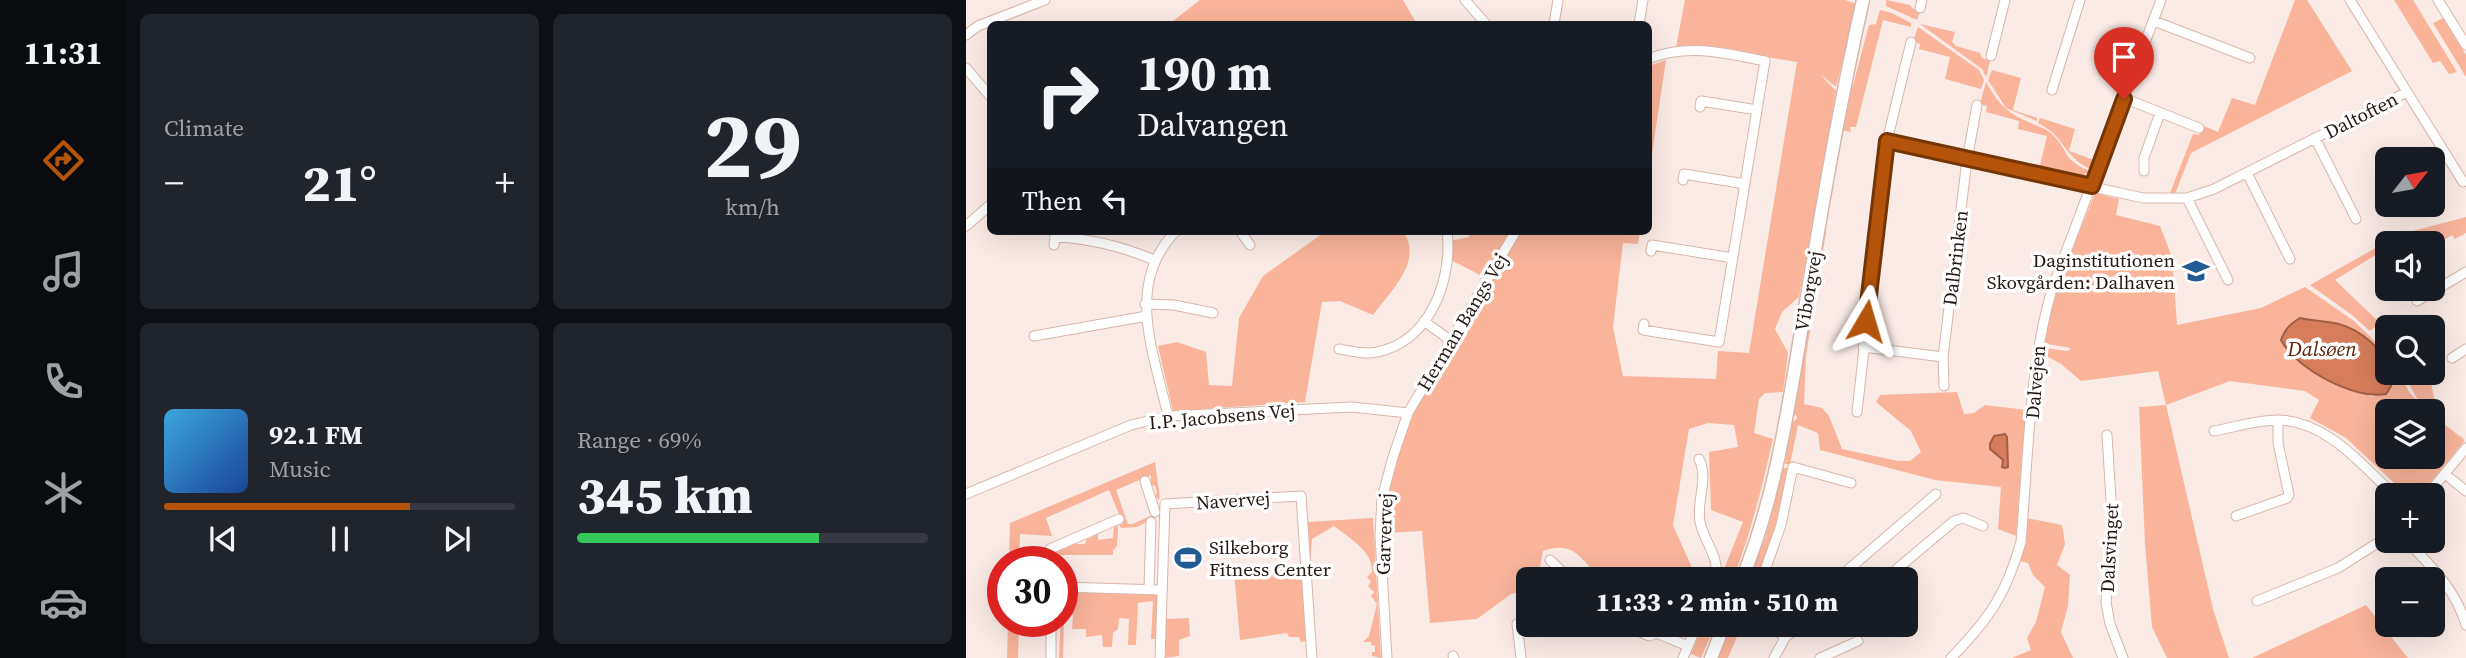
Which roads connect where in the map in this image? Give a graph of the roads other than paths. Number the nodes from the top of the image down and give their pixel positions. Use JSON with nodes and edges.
{"nodes":[{"id":1,"x":1045,"y":0,"type":"edge"},
{"id":2,"x":1465,"y":0,"type":"edge"},
{"id":3,"x":1558,"y":0,"type":"edge"},
{"id":4,"x":1643,"y":0,"type":"edge"},
{"id":5,"x":1863,"y":0,"type":"edge"},
{"id":6,"x":2005,"y":0,"type":"edge"},
{"id":7,"x":2080,"y":0,"type":"edge"},
{"id":8,"x":2161,"y":0,"type":"edge"},
{"id":9,"x":2350,"y":0,"type":"edge"},
{"id":10,"x":2438,"y":0,"type":"edge"},
{"id":11,"x":2154,"y":20,"type":"junction"},
{"id":12,"x":991,"y":21,"type":"edge"},
{"id":13,"x":1483,"y":21,"type":"edge"},
{"id":14,"x":1554,"y":21,"type":"edge"},
{"id":15,"x":1640,"y":21,"type":"edge"},
{"id":16,"x":987,"y":23,"type":"edge"},
{"id":17,"x":966,"y":35,"type":"edge"},
{"id":18,"x":1911,"y":42,"type":"dead end"},
{"id":19,"x":2466,"y":45,"type":"edge"},
{"id":20,"x":1991,"y":56,"type":"dead end"},
{"id":21,"x":1652,"y":58,"type":"edge"},
{"id":22,"x":2250,"y":58,"type":"dead end"},
{"id":23,"x":968,"y":73,"type":"edge"},
{"id":24,"x":2052,"y":90,"type":"dead end"},
{"id":25,"x":2407,"y":92,"type":"junction"},
{"id":26,"x":987,"y":93,"type":"edge"},
{"id":27,"x":2124,"y":99,"type":"junction"},
{"id":28,"x":1977,"y":105,"type":"dead end"},
{"id":29,"x":1700,"y":107,"type":"dead end"},
{"id":30,"x":1757,"y":110,"type":"junction"},
{"id":31,"x":2160,"y":113,"type":"junction"},
{"id":32,"x":2199,"y":128,"type":"dead end"},
{"id":33,"x":2315,"y":138,"type":"junction"},
{"id":34,"x":1887,"y":141,"type":"junction"},
{"id":35,"x":1966,"y":160,"type":"junction"},
{"id":36,"x":2144,"y":171,"type":"dead end"},
{"id":37,"x":2247,"y":173,"type":"junction"},
{"id":38,"x":1683,"y":180,"type":"dead end"},
{"id":39,"x":2463,"y":182,"type":"dead end"},
{"id":40,"x":1745,"y":184,"type":"junction"},
{"id":41,"x":2092,"y":186,"type":"junction"},
{"id":42,"x":2187,"y":198,"type":"junction"},
{"id":43,"x":987,"y":208,"type":"edge"},
{"id":44,"x":2356,"y":219,"type":"dead end"},
{"id":45,"x":966,"y":226,"type":"edge"},
{"id":46,"x":1172,"y":235,"type":"edge"},
{"id":47,"x":1243,"y":235,"type":"edge"},
{"id":48,"x":1447,"y":235,"type":"edge"},
{"id":49,"x":1514,"y":235,"type":"edge"},
{"id":50,"x":1054,"y":245,"type":"dead end"},
{"id":51,"x":1250,"y":245,"type":"dead end"},
{"id":52,"x":1651,"y":251,"type":"dead end"},
{"id":53,"x":1733,"y":258,"type":"junction"},
{"id":54,"x":2290,"y":259,"type":"dead end"},
{"id":55,"x":1154,"y":260,"type":"junction"},
{"id":56,"x":2466,"y":272,"type":"edge"},
{"id":57,"x":2228,"y":280,"type":"dead end"},
{"id":58,"x":2445,"y":284,"type":"edge"},
{"id":59,"x":1145,"y":304,"type":"junction"},
{"id":60,"x":1213,"y":313,"type":"dead end"},
{"id":61,"x":1147,"y":316,"type":"junction"},
{"id":62,"x":1424,"y":321,"type":"junction"},
{"id":63,"x":1644,"y":324,"type":"dead end"},
{"id":64,"x":1034,"y":337,"type":"dead end"},
{"id":65,"x":1451,"y":341,"type":"junction"},
{"id":66,"x":1863,"y":347,"type":"junction"},
{"id":67,"x":1339,"y":349,"type":"dead end"},
{"id":68,"x":2466,"y":349,"type":"edge"},
{"id":69,"x":1943,"y":357,"type":"junction"},
{"id":70,"x":2452,"y":358,"type":"dead end"},
{"id":71,"x":1944,"y":386,"type":"dead end"},
{"id":72,"x":1857,"y":412,"type":"dead end"},
{"id":73,"x":1408,"y":413,"type":"junction"},
{"id":74,"x":1168,"y":416,"type":"junction"},
{"id":75,"x":2278,"y":420,"type":"junction"},
{"id":76,"x":2214,"y":431,"type":"dead end"},
{"id":77,"x":2107,"y":435,"type":"dead end"},
{"id":78,"x":2466,"y":448,"type":"edge"},
{"id":79,"x":1699,"y":458,"type":"dead end"},
{"id":80,"x":2445,"y":474,"type":"junction"},
{"id":81,"x":1145,"y":481,"type":"dead end"},
{"id":82,"x":1851,"y":483,"type":"dead end"},
{"id":83,"x":2381,"y":483,"type":"edge"},
{"id":84,"x":2437,"y":483,"type":"edge"},
{"id":85,"x":2466,"y":491,"type":"edge"},
{"id":86,"x":966,"y":494,"type":"edge"},
{"id":87,"x":1936,"y":494,"type":"dead end"},
{"id":88,"x":1165,"y":504,"type":"junction"},
{"id":89,"x":2236,"y":516,"type":"dead end"},
{"id":90,"x":1119,"y":519,"type":"dead end"},
{"id":91,"x":1151,"y":523,"type":"dead end"},
{"id":92,"x":1983,"y":526,"type":"dead end"},
{"id":93,"x":2375,"y":545,"type":"edge"},
{"id":94,"x":1057,"y":546,"type":"edge"},
{"id":95,"x":2418,"y":553,"type":"edge"},
{"id":96,"x":1550,"y":560,"type":"dead end"},
{"id":97,"x":1557,"y":567,"type":"edge"},
{"id":98,"x":1716,"y":567,"type":"edge"},
{"id":99,"x":1747,"y":567,"type":"edge"},
{"id":100,"x":1766,"y":567,"type":"edge"},
{"id":101,"x":1851,"y":567,"type":"edge"},
{"id":102,"x":1899,"y":567,"type":"edge"},
{"id":103,"x":1078,"y":587,"type":"edge"},
{"id":104,"x":1149,"y":589,"type":"junction"},
{"id":105,"x":1161,"y":590,"type":"junction"},
{"id":106,"x":2257,"y":601,"type":"dead end"},
{"id":107,"x":2466,"y":625,"type":"edge"},
{"id":108,"x":1051,"y":637,"type":"edge"},
{"id":109,"x":1519,"y":637,"type":"edge"},
{"id":110,"x":1664,"y":637,"type":"edge"},
{"id":111,"x":1691,"y":637,"type":"edge"},
{"id":112,"x":1719,"y":637,"type":"edge"},
{"id":113,"x":1786,"y":637,"type":"edge"},
{"id":114,"x":1858,"y":641,"type":"dead end"},
{"id":115,"x":1688,"y":646,"type":"junction"},
{"id":116,"x":1777,"y":657,"type":"edge"},
{"id":117,"x":1051,"y":658,"type":"edge"},
{"id":118,"x":1160,"y":658,"type":"edge"},
{"id":119,"x":1311,"y":658,"type":"edge"},
{"id":120,"x":1387,"y":658,"type":"edge"},
{"id":121,"x":1521,"y":658,"type":"edge"},
{"id":122,"x":1683,"y":658,"type":"edge"},
{"id":123,"x":1711,"y":658,"type":"edge"},
{"id":124,"x":1820,"y":658,"type":"edge"},
{"id":125,"x":1951,"y":658,"type":"edge"},
{"id":126,"x":2123,"y":658,"type":"edge"}],
"edges":[{"from":1,"to":12,"type":"street"},
{"from":2,"to":13,"type":"street"},
{"from":3,"to":14,"type":"street"},
{"from":4,"to":15,"type":"street"},
{"from":5,"to":99,"type":"main road","name":"Viborgvej"},
{"from":6,"to":20,"type":"street"},
{"from":7,"to":24,"type":"street"},
{"from":8,"to":11,"type":"street","name":"Dalvejen"},
{"from":9,"to":25,"type":"street","name":"Daltoften"},
{"from":10,"to":19,"type":"street"},
{"from":11,"to":22,"type":"street"},
{"from":11,"to":27,"type":"street","name":"Dalvejen"},
{"from":16,"to":17,"type":"street"},
{"from":18,"to":34,"type":"street"},
{"from":21,"to":30,"type":"street"},
{"from":23,"to":26,"type":"street"},
{"from":25,"to":33,"type":"street","name":"Daltoften"},
{"from":25,"to":39,"type":"street","name":"Daltoften"},
{"from":27,"to":31,"type":"street"},
{"from":27,"to":41,"type":"street","name":"Dalvejen"},
{"from":28,"to":35,"type":"street","name":"Dalbrinken"},
{"from":29,"to":30,"type":"street"},
{"from":30,"to":40,"type":"street"},
{"from":31,"to":32,"type":"street"},
{"from":31,"to":36,"type":"street"},
{"from":33,"to":37,"type":"street","name":"Daltoften"},
{"from":33,"to":44,"type":"street","name":"Daltoften"},
{"from":34,"to":35,"type":"street","name":"Daltoften"},
{"from":34,"to":66,"type":"street"},
{"from":35,"to":41,"type":"street","name":"Daltoften"},
{"from":35,"to":69,"type":"street","name":"Dalbrinken"},
{"from":37,"to":42,"type":"street","name":"Daltoften"},
{"from":37,"to":54,"type":"street"},
{"from":38,"to":40,"type":"street"},
{"from":40,"to":53,"type":"street"},
{"from":41,"to":42,"type":"street","name":"Daltoften"},
{"from":41,"to":125,"type":"street","name":"Dalvejen"},
{"from":42,"to":57,"type":"street"},
{"from":43,"to":45,"type":"street"},
{"from":46,"to":55,"type":"street"},
{"from":47,"to":51,"type":"street"},
{"from":48,"to":62,"type":"street"},
{"from":49,"to":65,"type":"street","name":"Herman Bangs Vej"},
{"from":50,"to":55,"type":"street"},
{"from":52,"to":53,"type":"street"},
{"from":53,"to":63,"type":"street"},
{"from":55,"to":59,"type":"street"},
{"from":56,"to":58,"type":"street"},
{"from":59,"to":60,"type":"street"},
{"from":59,"to":61,"type":"street"},
{"from":61,"to":64,"type":"street"},
{"from":61,"to":74,"type":"street"},
{"from":62,"to":65,"type":"street"},
{"from":62,"to":67,"type":"street"},
{"from":65,"to":73,"type":"street","name":"Herman Bangs Vej"},
{"from":66,"to":69,"type":"street"},
{"from":66,"to":72,"type":"street"},
{"from":68,"to":70,"type":"street"},
{"from":69,"to":71,"type":"street","name":"Dalbrinken"},
{"from":73,"to":74,"type":"street","name":"I.P. Jacobsens Vej"},
{"from":73,"to":120,"type":"street","name":"Garvervej"},
{"from":74,"to":86,"type":"street","name":"I.P. Jacobsens Vej"},
{"from":75,"to":76,"type":"street"},
{"from":75,"to":83,"type":"street"},
{"from":75,"to":89,"type":"street"},
{"from":77,"to":126,"type":"street","name":"Dalsvinget"},
{"from":78,"to":80,"type":"street"},
{"from":79,"to":98,"type":"street"},
{"from":80,"to":84,"type":"street"},
{"from":80,"to":85,"type":"street"},
{"from":81,"to":88,"type":"street","name":"Navervej"},
{"from":82,"to":100,"type":"street"},
{"from":87,"to":101,"type":"street"},
{"from":88,"to":105,"type":"street"},
{"from":88,"to":119,"type":"street","name":"Navervej"},
{"from":90,"to":94,"type":"street"},
{"from":91,"to":104,"type":"street"},
{"from":92,"to":102,"type":"street"},
{"from":93,"to":106,"type":"street"},
{"from":95,"to":107,"type":"street"},
{"from":96,"to":97,"type":"street"},
{"from":103,"to":104,"type":"street"},
{"from":104,"to":105,"type":"street"},
{"from":105,"to":118,"type":"street"},
{"from":108,"to":117,"type":"street"},
{"from":109,"to":121,"type":"street"},
{"from":110,"to":115,"type":"street"},
{"from":111,"to":115,"type":"street"},
{"from":112,"to":123,"type":"main road"},
{"from":113,"to":116,"type":"street"},
{"from":114,"to":124,"type":"street"},
{"from":115,"to":122,"type":"street"}]}
